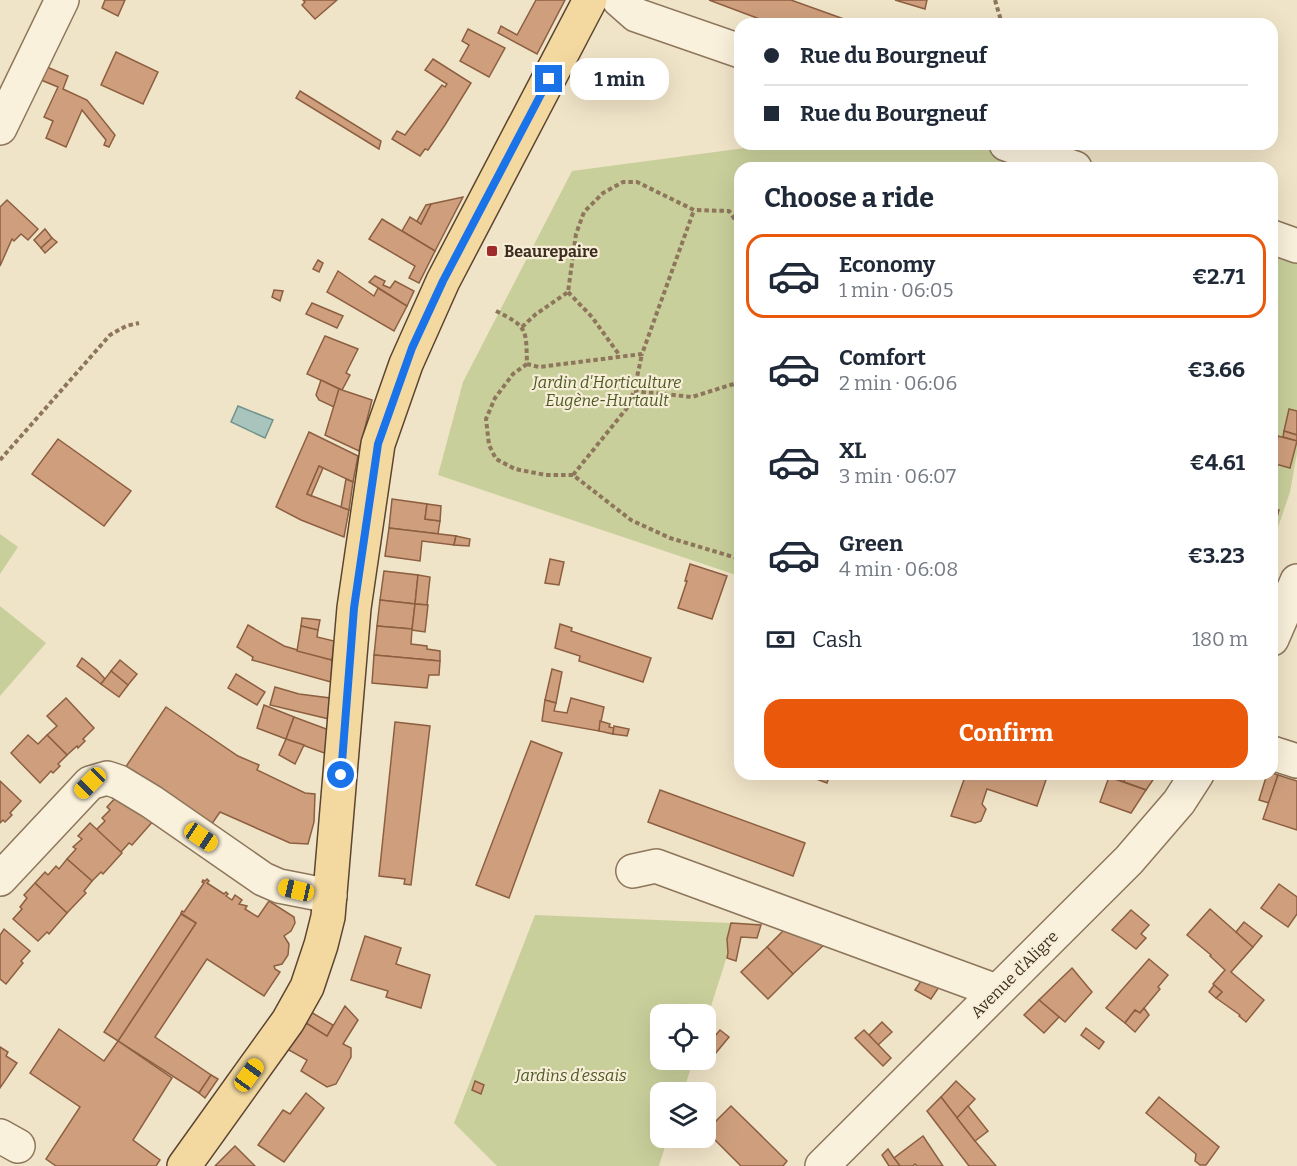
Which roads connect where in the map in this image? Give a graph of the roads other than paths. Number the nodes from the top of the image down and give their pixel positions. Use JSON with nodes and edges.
{"nodes":[{"id":1,"x":62,"y":0,"type":"edge"},
{"id":2,"x":590,"y":0,"type":"edge"},
{"id":3,"x":619,"y":0,"type":"edge"},
{"id":4,"x":734,"y":49,"type":"edge"},
{"id":5,"x":0,"y":128,"type":"edge"},
{"id":6,"x":1023,"y":150,"type":"edge"},
{"id":7,"x":1058,"y":162,"type":"edge"},
{"id":8,"x":1278,"y":239,"type":"edge"},
{"id":9,"x":1297,"y":246,"type":"edge"},
{"id":10,"x":1297,"y":581,"type":"edge"},
{"id":11,"x":1278,"y":625,"type":"edge"},
{"id":12,"x":1278,"y":755,"type":"edge"},
{"id":13,"x":1297,"y":761,"type":"edge"},
{"id":14,"x":1193,"y":780,"type":"edge"},
{"id":15,"x":633,"y":871,"type":"dead end"},
{"id":16,"x":0,"y":879,"type":"edge"},
{"id":17,"x":330,"y":896,"type":"junction"},
{"id":18,"x":996,"y":991,"type":"junction"},
{"id":19,"x":184,"y":1166,"type":"edge"},
{"id":20,"x":822,"y":1166,"type":"edge"}],
"edges":[{"from":1,"to":5,"type":"street"},
{"from":2,"to":17,"type":"main road"},
{"from":3,"to":4,"type":"street"},
{"from":6,"to":7,"type":"street"},
{"from":8,"to":9,"type":"street"},
{"from":10,"to":11,"type":"street"},
{"from":12,"to":13,"type":"street"},
{"from":14,"to":18,"type":"street","name":"Avenue d'Aligre"},
{"from":15,"to":18,"type":"street"},
{"from":16,"to":17,"type":"street"},
{"from":17,"to":19,"type":"main road"},
{"from":18,"to":20,"type":"street","name":"Avenue d'Aligre"}]}
